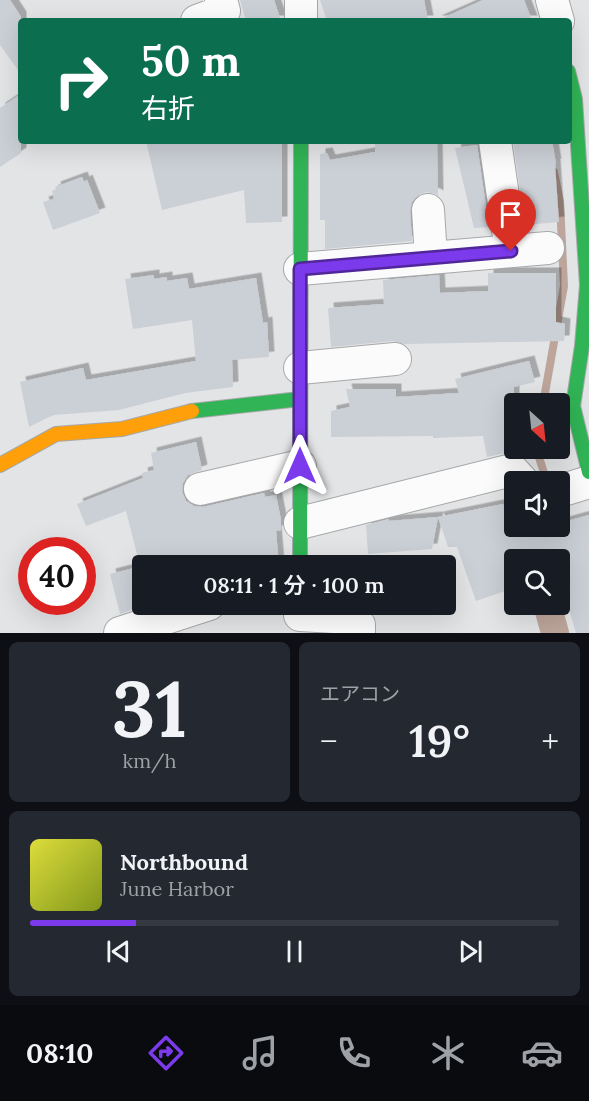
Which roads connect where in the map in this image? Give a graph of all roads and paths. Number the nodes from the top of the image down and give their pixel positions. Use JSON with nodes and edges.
{"nodes":[{"id":1,"x":221,"y":0,"type":"edge"},
{"id":2,"x":301,"y":0,"type":"edge"},
{"id":3,"x":552,"y":0,"type":"edge"},
{"id":4,"x":205,"y":18,"type":"edge"},
{"id":5,"x":301,"y":18,"type":"edge"},
{"id":6,"x":557,"y":18,"type":"edge"},
{"id":7,"x":572,"y":90,"type":"edge"},
{"id":8,"x":301,"y":144,"type":"edge"},
{"id":9,"x":495,"y":144,"type":"edge"},
{"id":10,"x":428,"y":210,"type":"dead end"},
{"id":11,"x":548,"y":248,"type":"dead end"},
{"id":12,"x":511,"y":251,"type":"junction"},
{"id":13,"x":431,"y":257,"type":"junction"},
{"id":14,"x":300,"y":269,"type":"junction"},
{"id":15,"x":395,"y":359,"type":"dead end"},
{"id":16,"x":300,"y":368,"type":"junction"},
{"id":17,"x":300,"y":399,"type":"junction"},
{"id":18,"x":0,"y":465,"type":"edge"},
{"id":19,"x":300,"y":466,"type":"junction"},
{"id":20,"x":504,"y":472,"type":"edge"},
{"id":21,"x":589,"y":472,"type":"edge"},
{"id":22,"x":589,"y":482,"type":"edge"},
{"id":23,"x":570,"y":488,"type":"edge"},
{"id":24,"x":200,"y":489,"type":"dead end"},
{"id":25,"x":300,"y":523,"type":"junction"},
{"id":26,"x":300,"y":555,"type":"edge"},
{"id":27,"x":175,"y":615,"type":"edge"},
{"id":28,"x":300,"y":617,"type":"edge"},
{"id":29,"x":120,"y":633,"type":"edge"},
{"id":30,"x":359,"y":633,"type":"edge"}],
"edges":[{"from":1,"to":4,"type":"street"},
{"from":2,"to":5,"type":"street"},
{"from":3,"to":6,"type":"street"},
{"from":7,"to":21,"type":"street"},
{"from":8,"to":14,"type":"street"},
{"from":9,"to":12,"type":"street"},
{"from":10,"to":13,"type":"street"},
{"from":11,"to":12,"type":"street"},
{"from":12,"to":13,"type":"street"},
{"from":13,"to":14,"type":"street"},
{"from":14,"to":16,"type":"street"},
{"from":15,"to":16,"type":"street"},
{"from":16,"to":17,"type":"street"},
{"from":17,"to":18,"type":"street"},
{"from":17,"to":19,"type":"street"},
{"from":19,"to":24,"type":"street"},
{"from":19,"to":25,"type":"street"},
{"from":20,"to":25,"type":"street"},
{"from":22,"to":23,"type":"street"},
{"from":25,"to":26,"type":"street"},
{"from":27,"to":29,"type":"street"},
{"from":28,"to":30,"type":"street"}]}
